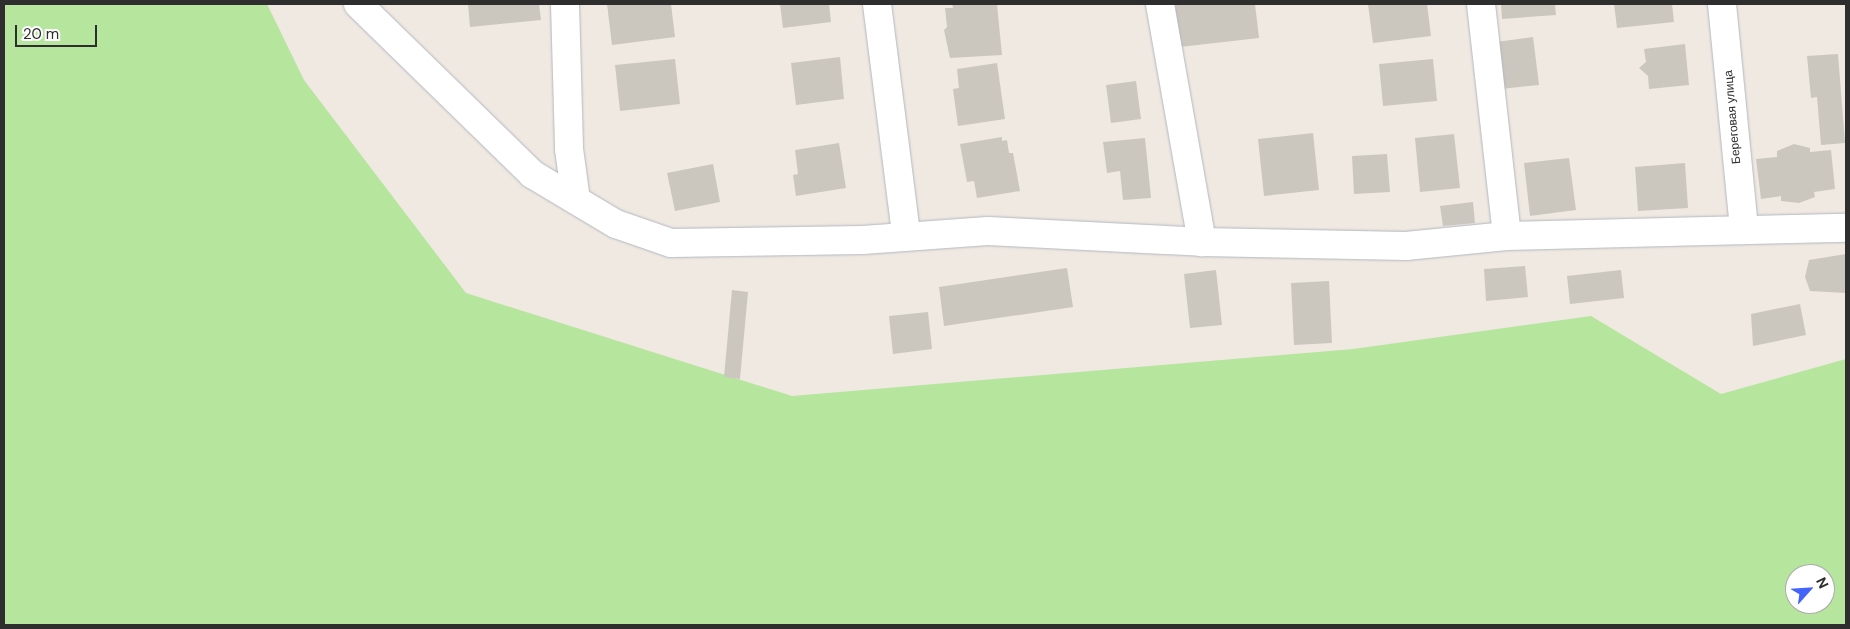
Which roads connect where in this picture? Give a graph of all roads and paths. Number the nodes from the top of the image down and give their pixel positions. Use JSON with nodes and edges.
{"nodes":[{"id":1,"x":358,"y":4,"type":"edge"},
{"id":2,"x":564,"y":4,"type":"edge"},
{"id":3,"x":877,"y":4,"type":"edge"},
{"id":4,"x":1160,"y":4,"type":"edge"},
{"id":5,"x":1481,"y":4,"type":"edge"},
{"id":6,"x":1722,"y":4,"type":"edge"},
{"id":7,"x":576,"y":200,"type":"junction"},
{"id":8,"x":1846,"y":228,"type":"edge"},
{"id":9,"x":1744,"y":230,"type":"junction"},
{"id":10,"x":906,"y":234,"type":"junction"},
{"id":11,"x":1507,"y":236,"type":"junction"},
{"id":12,"x":1202,"y":242,"type":"junction"}],
"edges":[{"from":1,"to":7,"type":"street"},
{"from":2,"to":7,"type":"street"},
{"from":3,"to":10,"type":"street"},
{"from":4,"to":12,"type":"street"},
{"from":5,"to":11,"type":"street"},
{"from":6,"to":9,"type":"street","name":"Береговая улица"},
{"from":7,"to":10,"type":"street"},
{"from":8,"to":9,"type":"street"},
{"from":9,"to":11,"type":"street"},
{"from":10,"to":12,"type":"street"},
{"from":11,"to":12,"type":"street"}]}
